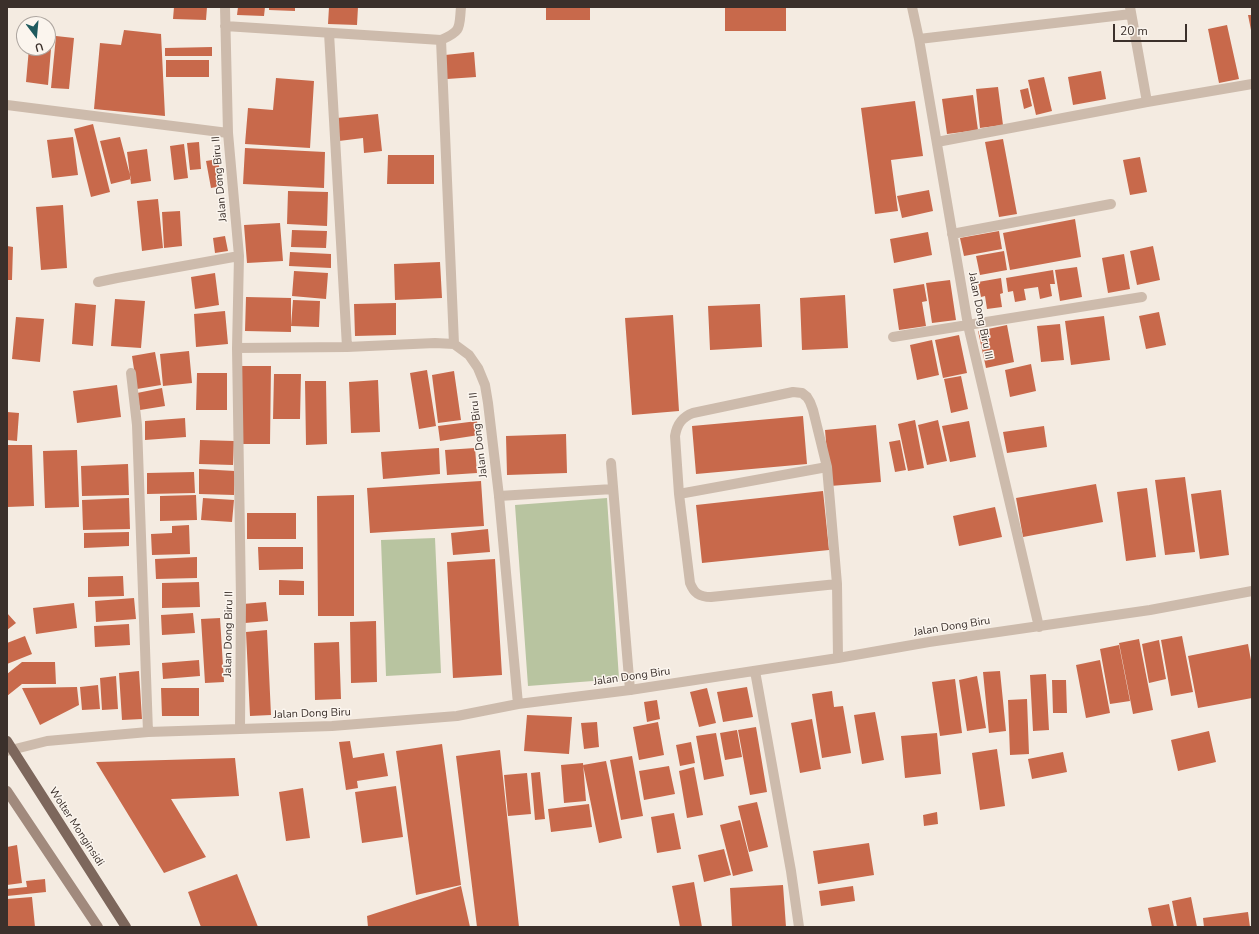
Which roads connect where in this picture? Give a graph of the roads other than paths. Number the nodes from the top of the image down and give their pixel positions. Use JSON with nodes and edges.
{"nodes":[{"id":1,"x":225,"y":7,"type":"edge"},
{"id":2,"x":461,"y":7,"type":"edge"},
{"id":3,"x":912,"y":7,"type":"edge"},
{"id":4,"x":1130,"y":11,"type":"edge"},
{"id":5,"x":225,"y":26,"type":"junction"},
{"id":6,"x":329,"y":32,"type":"junction"},
{"id":7,"x":919,"y":39,"type":"junction"},
{"id":8,"x":441,"y":40,"type":"junction"},
{"id":9,"x":1252,"y":84,"type":"edge"},
{"id":10,"x":1147,"y":102,"type":"junction"},
{"id":11,"x":7,"y":105,"type":"edge"},
{"id":12,"x":228,"y":134,"type":"junction"},
{"id":13,"x":937,"y":142,"type":"junction"},
{"id":14,"x":1111,"y":204,"type":"dead end"},
{"id":15,"x":952,"y":234,"type":"junction"},
{"id":16,"x":239,"y":256,"type":"junction"},
{"id":17,"x":98,"y":282,"type":"dead end"},
{"id":18,"x":1142,"y":297,"type":"dead end"},
{"id":19,"x":968,"y":325,"type":"junction"},
{"id":20,"x":893,"y":337,"type":"dead end"},
{"id":21,"x":454,"y":344,"type":"junction"},
{"id":22,"x":347,"y":347,"type":"junction"},
{"id":23,"x":237,"y":348,"type":"junction"},
{"id":24,"x":131,"y":372,"type":"dead end"},
{"id":25,"x":611,"y":462,"type":"dead end"},
{"id":26,"x":827,"y":468,"type":"junction"},
{"id":27,"x":613,"y":489,"type":"junction"},
{"id":28,"x":679,"y":494,"type":"junction"},
{"id":29,"x":498,"y":496,"type":"junction"},
{"id":30,"x":837,"y":584,"type":"junction"},
{"id":31,"x":1252,"y":591,"type":"edge"},
{"id":32,"x":1039,"y":626,"type":"junction"},
{"id":33,"x":838,"y":658,"type":"junction"},
{"id":34,"x":755,"y":671,"type":"junction"},
{"id":35,"x":630,"y":690,"type":"junction"},
{"id":36,"x":518,"y":704,"type":"junction"},
{"id":37,"x":240,"y":728,"type":"junction"},
{"id":38,"x":148,"y":732,"type":"junction"},
{"id":39,"x":9,"y":747,"type":"edge"},
{"id":40,"x":7,"y":791,"type":"edge"},
{"id":41,"x":98,"y":927,"type":"edge"},
{"id":42,"x":126,"y":927,"type":"edge"},
{"id":43,"x":799,"y":927,"type":"edge"}],
"edges":[{"from":1,"to":5,"type":"street","name":"Jalan Dong Biru II"},
{"from":2,"to":8,"type":"street"},
{"from":3,"to":7,"type":"street","name":"Jalan Dong Biru III"},
{"from":4,"to":7,"type":"street"},
{"from":4,"to":10,"type":"street"},
{"from":5,"to":6,"type":"street"},
{"from":5,"to":12,"type":"street","name":"Jalan Dong Biru II"},
{"from":6,"to":8,"type":"street"},
{"from":6,"to":22,"type":"street"},
{"from":7,"to":13,"type":"street","name":"Jalan Dong Biru III"},
{"from":8,"to":21,"type":"street"},
{"from":9,"to":10,"type":"street"},
{"from":10,"to":13,"type":"street"},
{"from":11,"to":12,"type":"street"},
{"from":12,"to":16,"type":"street","name":"Jalan Dong Biru II"},
{"from":13,"to":15,"type":"street","name":"Jalan Dong Biru III"},
{"from":14,"to":15,"type":"street"},
{"from":15,"to":19,"type":"street","name":"Jalan Dong Biru III"},
{"from":16,"to":17,"type":"street"},
{"from":16,"to":23,"type":"street","name":"Jalan Dong Biru II"},
{"from":18,"to":19,"type":"street"},
{"from":19,"to":20,"type":"street"},
{"from":19,"to":32,"type":"street","name":"Jalan Dong Biru III"},
{"from":21,"to":22,"type":"street"},
{"from":21,"to":29,"type":"street","name":"Jalan Dong Biru II"},
{"from":22,"to":23,"type":"street"},
{"from":23,"to":37,"type":"street","name":"Jalan Dong Biru II"},
{"from":24,"to":38,"type":"street"},
{"from":25,"to":27,"type":"street"},
{"from":26,"to":28,"type":"street"},
{"from":26,"to":28,"type":"street"},
{"from":26,"to":30,"type":"street"},
{"from":27,"to":29,"type":"street"},
{"from":27,"to":35,"type":"street"},
{"from":28,"to":30,"type":"street"},
{"from":29,"to":36,"type":"street","name":"Jalan Dong Biru II"},
{"from":30,"to":33,"type":"street"},
{"from":31,"to":32,"type":"street","name":"Jalan Dong Biru"},
{"from":32,"to":33,"type":"street","name":"Jalan Dong Biru"},
{"from":33,"to":34,"type":"street","name":"Jalan Dong Biru"},
{"from":34,"to":35,"type":"street","name":"Jalan Dong Biru"},
{"from":34,"to":43,"type":"street"},
{"from":35,"to":36,"type":"street","name":"Jalan Dong Biru"},
{"from":36,"to":37,"type":"street","name":"Jalan Dong Biru"},
{"from":37,"to":38,"type":"street","name":"Jalan Dong Biru"},
{"from":38,"to":39,"type":"street","name":"Jalan Dong Biru"},
{"from":39,"to":42,"type":"main road","name":"Wolter Monginsidi"},
{"from":40,"to":41,"type":"main road"}]}
